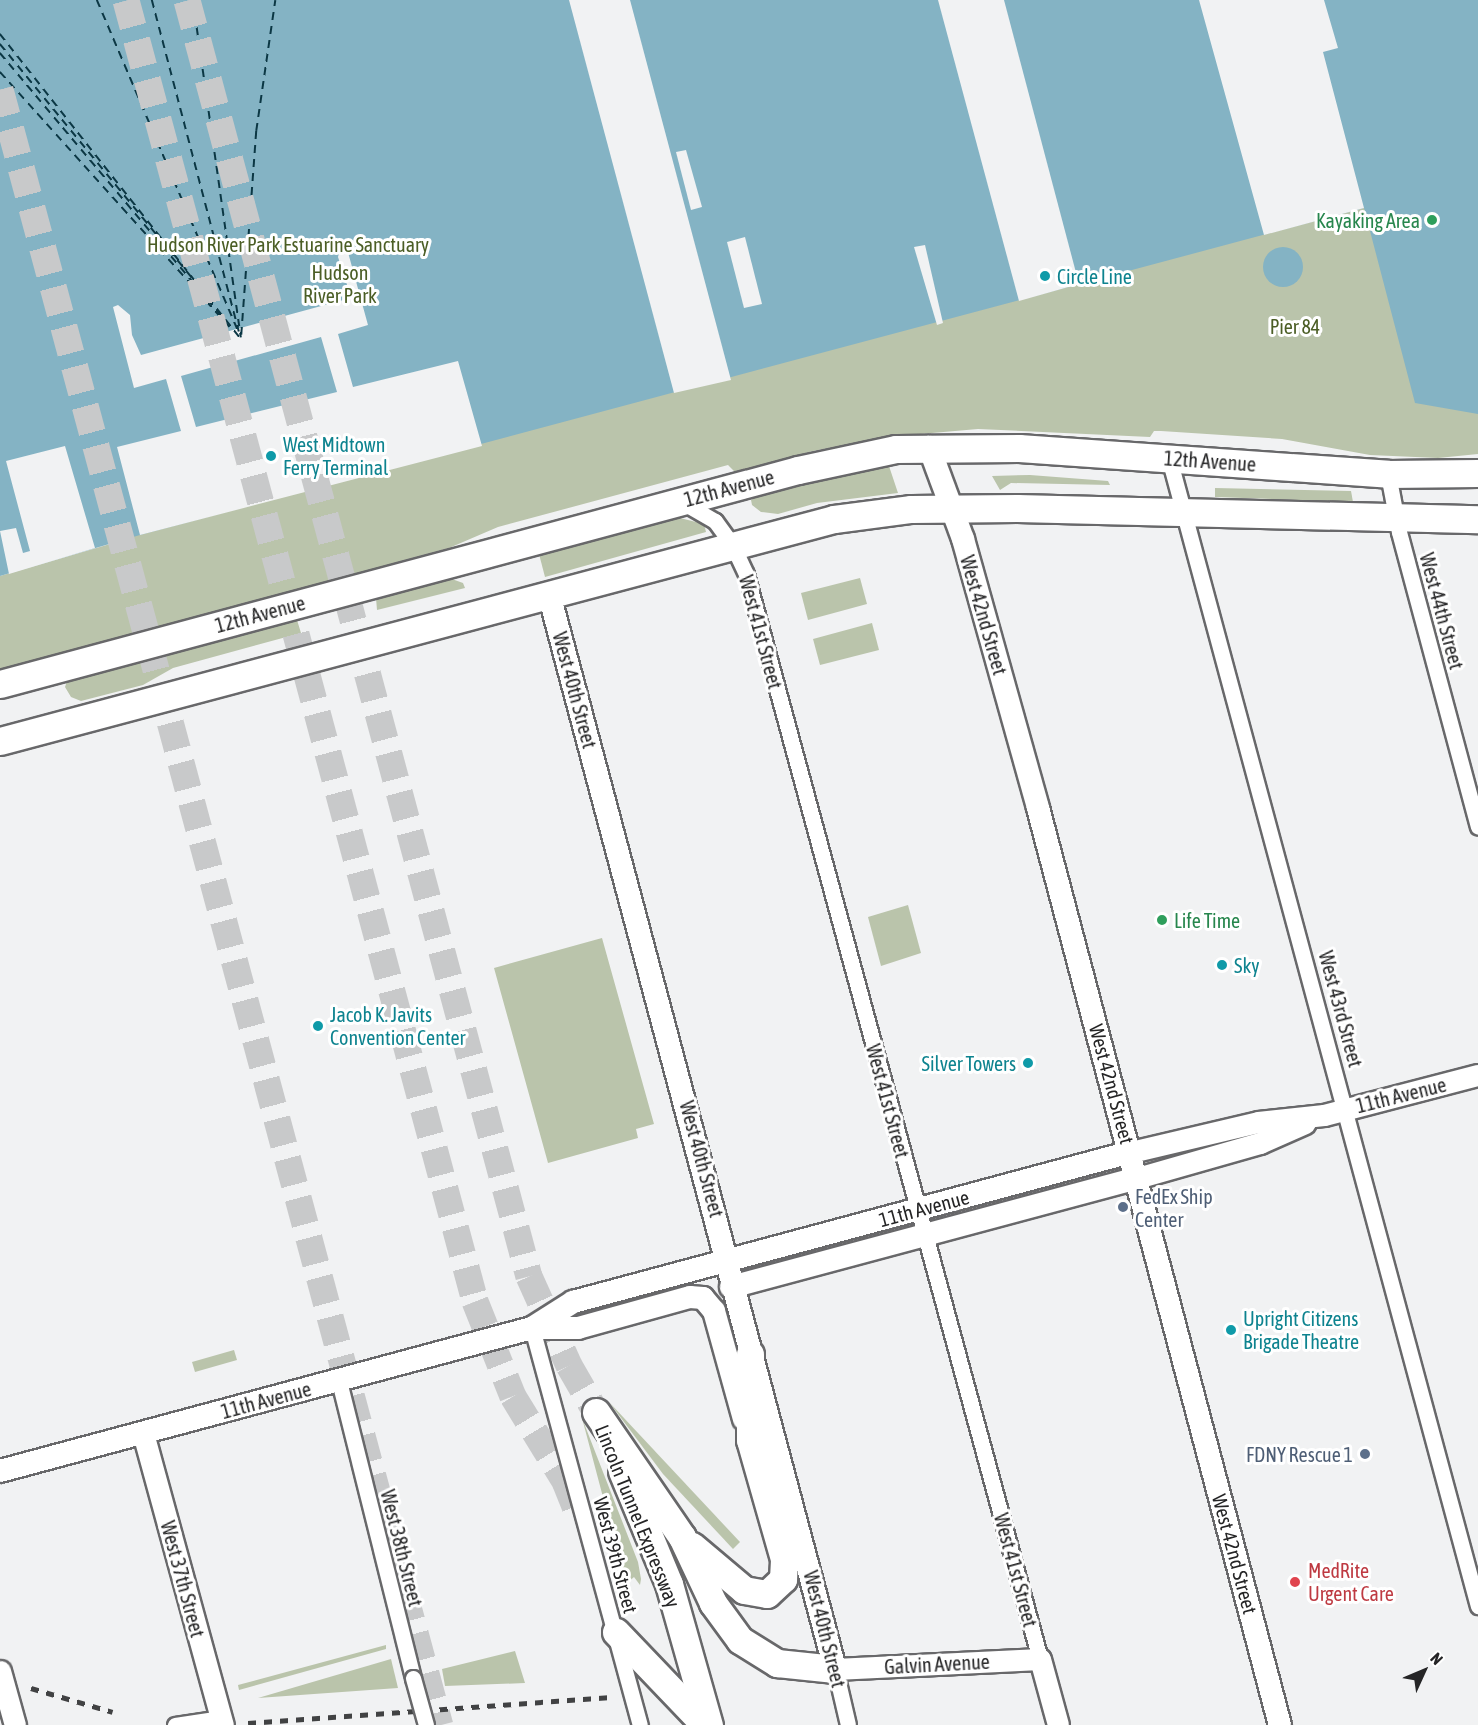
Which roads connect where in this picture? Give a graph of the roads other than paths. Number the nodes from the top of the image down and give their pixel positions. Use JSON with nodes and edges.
{"nodes":[{"id":1,"x":929,"y":447,"type":"junction"},
{"id":2,"x":1169,"y":458,"type":"junction"},
{"id":3,"x":1478,"y":473,"type":"edge"},
{"id":4,"x":1388,"y":474,"type":"junction"},
{"id":5,"x":681,"y":501,"type":"junction"},
{"id":6,"x":952,"y":508,"type":"junction"},
{"id":7,"x":1186,"y":514,"type":"junction"},
{"id":8,"x":1396,"y":519,"type":"junction"},
{"id":9,"x":1478,"y":519,"type":"edge"},
{"id":10,"x":732,"y":544,"type":"junction"},
{"id":11,"x":549,"y":594,"type":"junction"},
{"id":12,"x":0,"y":684,"type":"edge"},
{"id":13,"x":0,"y":741,"type":"edge"},
{"id":14,"x":1478,"y":826,"type":"edge"},
{"id":15,"x":1478,"y":1075,"type":"edge"},
{"id":16,"x":1334,"y":1112,"type":"junction"},
{"id":17,"x":1131,"y":1152,"type":"junction"},
{"id":18,"x":1137,"y":1178,"type":"junction"},
{"id":19,"x":917,"y":1210,"type":"junction"},
{"id":20,"x":925,"y":1237,"type":"junction"},
{"id":21,"x":728,"y":1259,"type":"junction"},
{"id":22,"x":731,"y":1287,"type":"junction"},
{"id":23,"x":532,"y":1328,"type":"junction"},
{"id":24,"x":750,"y":1354,"type":"junction"},
{"id":25,"x":339,"y":1381,"type":"junction"},
{"id":26,"x":143,"y":1433,"type":"junction"},
{"id":27,"x":750,"y":1440,"type":"junction"},
{"id":28,"x":0,"y":1471,"type":"edge"},
{"id":29,"x":682,"y":1538,"type":"junction"},
{"id":30,"x":1478,"y":1606,"type":"edge"},
{"id":31,"x":616,"y":1632,"type":"junction"},
{"id":32,"x":1040,"y":1659,"type":"junction"},
{"id":33,"x":835,"y":1669,"type":"junction"},
{"id":34,"x":0,"y":1671,"type":"edge"},
{"id":35,"x":222,"y":1721,"type":"edge"},
{"id":36,"x":15,"y":1725,"type":"edge"},
{"id":37,"x":175,"y":1725,"type":"edge"},
{"id":38,"x":426,"y":1725,"type":"edge"},
{"id":39,"x":640,"y":1725,"type":"edge"},
{"id":40,"x":707,"y":1725,"type":"edge"},
{"id":41,"x":848,"y":1725,"type":"edge"},
{"id":42,"x":1058,"y":1725,"type":"edge"},
{"id":43,"x":1280,"y":1725,"type":"edge"}],
"edges":[{"from":1,"to":2,"type":"highway","name":"12th Avenue"},
{"from":1,"to":5,"type":"highway","name":"12th Avenue"},
{"from":1,"to":6,"type":"main road","name":"West 42nd Street"},
{"from":2,"to":4,"type":"highway","name":"12th Avenue"},
{"from":2,"to":7,"type":"street","name":"West 43rd Street"},
{"from":3,"to":4,"type":"highway","name":"12th Avenue"},
{"from":4,"to":8,"type":"street","name":"West 44th Street"},
{"from":5,"to":10,"type":"street","name":"West 41st Street"},
{"from":5,"to":12,"type":"highway","name":"12th Avenue"},
{"from":6,"to":7,"type":"highway"},
{"from":6,"to":10,"type":"highway"},
{"from":6,"to":17,"type":"main road","name":"West 42nd Street"},
{"from":7,"to":8,"type":"highway"},
{"from":7,"to":16,"type":"street","name":"West 43rd Street"},
{"from":8,"to":9,"type":"highway"},
{"from":8,"to":14,"type":"street","name":"West 44th Street"},
{"from":10,"to":11,"type":"highway"},
{"from":10,"to":19,"type":"street","name":"West 41st Street"},
{"from":11,"to":13,"type":"highway"},
{"from":11,"to":21,"type":"main road","name":"West 40th Street"},
{"from":15,"to":16,"type":"main road","name":"11th Avenue"},
{"from":16,"to":17,"type":"main road","name":"11th Avenue"},
{"from":16,"to":18,"type":"main road","name":"11th Avenue"},
{"from":16,"to":30,"type":"street","name":"West 43rd Street"},
{"from":17,"to":18,"type":"main road","name":"West 42nd Street"},
{"from":17,"to":19,"type":"main road","name":"11th Avenue"},
{"from":18,"to":20,"type":"main road","name":"11th Avenue"},
{"from":18,"to":43,"type":"main road","name":"West 42nd Street"},
{"from":19,"to":20,"type":"street","name":"West 41st Street"},
{"from":19,"to":21,"type":"main road","name":"11th Avenue"},
{"from":20,"to":22,"type":"main road","name":"11th Avenue"},
{"from":20,"to":32,"type":"street","name":"West 41st Street"},
{"from":21,"to":22,"type":"main road","name":"West 40th Street"},
{"from":21,"to":23,"type":"main road","name":"11th Avenue"},
{"from":22,"to":24,"type":"main road","name":"West 40th Street"},
{"from":23,"to":25,"type":"main road","name":"11th Avenue"},
{"from":23,"to":27,"type":"main road","name":"11th Avenue"},
{"from":23,"to":31,"type":"street","name":"West 39th Street"},
{"from":24,"to":27,"type":"highway"},
{"from":24,"to":33,"type":"main road","name":"West 40th Street"},
{"from":25,"to":26,"type":"main road","name":"11th Avenue"},
{"from":25,"to":38,"type":"street","name":"West 38th Street","bridge":true},
{"from":26,"to":28,"type":"main road","name":"11th Avenue"},
{"from":26,"to":35,"type":"main road","name":"West 37th Street"},
{"from":27,"to":29,"type":"highway"},
{"from":29,"to":33,"type":"highway"},
{"from":29,"to":40,"type":"highway","name":"Lincoln Tunnel Expressway"},
{"from":31,"to":39,"type":"street","name":"West 39th Street"},
{"from":31,"to":40,"type":"highway"},
{"from":32,"to":33,"type":"main road","name":"Galvin Avenue"},
{"from":32,"to":42,"type":"main road","name":"West 41st Street"},
{"from":33,"to":41,"type":"street","name":"West 40th Street"},
{"from":34,"to":36,"type":"main road"},
{"from":35,"to":37,"type":"street"}]}
